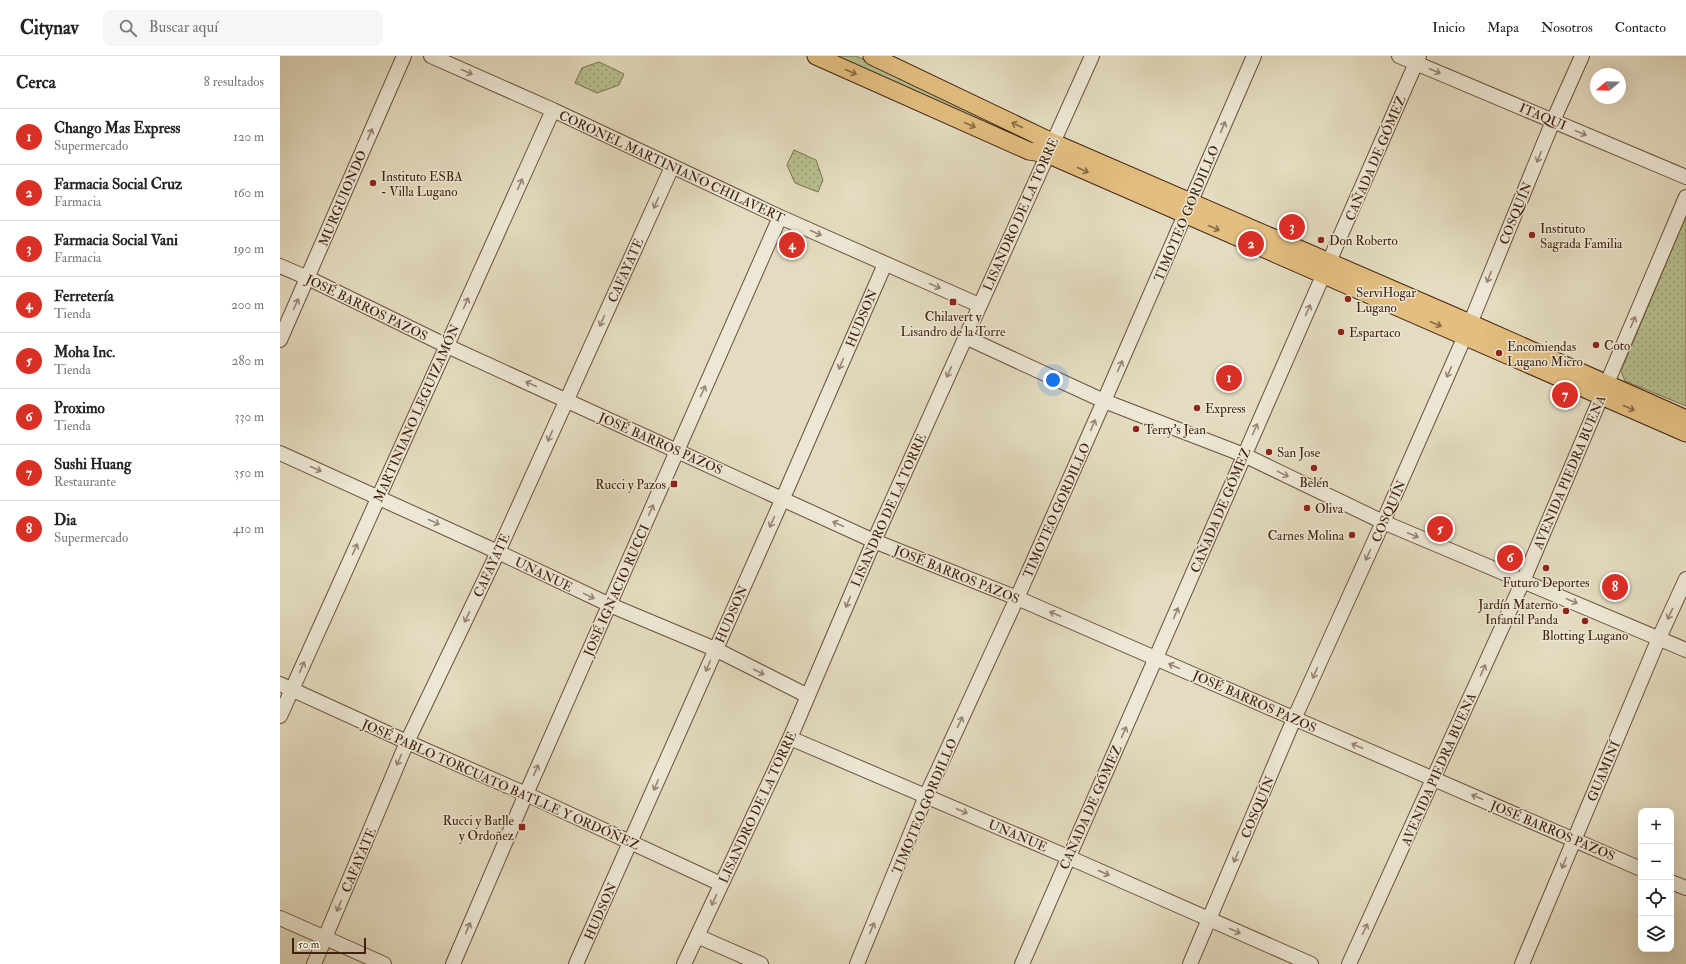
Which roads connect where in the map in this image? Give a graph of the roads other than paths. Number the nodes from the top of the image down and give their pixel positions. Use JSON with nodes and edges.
{"nodes":[{"id":1,"x":404,"y":56,"type":"edge"},
{"id":2,"x":431,"y":56,"type":"edge"},
{"id":3,"x":816,"y":56,"type":"edge"},
{"id":4,"x":872,"y":56,"type":"edge"},
{"id":5,"x":1092,"y":56,"type":"edge"},
{"id":6,"x":1254,"y":56,"type":"edge"},
{"id":7,"x":1399,"y":56,"type":"edge"},
{"id":8,"x":1582,"y":56,"type":"edge"},
{"id":9,"x":1418,"y":60,"type":"edge"},
{"id":10,"x":553,"y":110,"type":"junction"},
{"id":11,"x":1553,"y":121,"type":"junction"},
{"id":12,"x":1050,"y":148,"type":"junction"},
{"id":13,"x":672,"y":167,"type":"junction"},
{"id":14,"x":1686,"y":177,"type":"edge"},
{"id":15,"x":1686,"y":197,"type":"edge"},
{"id":16,"x":1188,"y":209,"type":"junction"},
{"id":17,"x":780,"y":217,"type":"junction"},
{"id":18,"x":885,"y":264,"type":"junction"},
{"id":19,"x":280,"y":266,"type":"edge"},
{"id":20,"x":1326,"y":269,"type":"junction"},
{"id":21,"x":308,"y":278,"type":"junction"},
{"id":22,"x":979,"y":305,"type":"junction"},
{"id":23,"x":1468,"y":329,"type":"junction"},
{"id":24,"x":965,"y":337,"type":"junction"},
{"id":25,"x":280,"y":340,"type":"edge"},
{"id":26,"x":447,"y":346,"type":"junction"},
{"id":27,"x":1604,"y":390,"type":"junction"},
{"id":28,"x":566,"y":400,"type":"junction"},
{"id":29,"x":1104,"y":401,"type":"junction"},
{"id":30,"x":1686,"y":419,"type":"edge"},
{"id":31,"x":1686,"y":434,"type":"edge"},
{"id":32,"x":677,"y":451,"type":"junction"},
{"id":33,"x":280,"y":452,"type":"edge"},
{"id":34,"x":1244,"y":455,"type":"junction"},
{"id":35,"x":378,"y":497,"type":"junction"},
{"id":36,"x":783,"y":498,"type":"junction"},
{"id":37,"x":1383,"y":522,"type":"junction"},
{"id":38,"x":874,"y":541,"type":"junction"},
{"id":39,"x":498,"y":552,"type":"junction"},
{"id":40,"x":1686,"y":579,"type":"edge"},
{"id":41,"x":1523,"y":581,"type":"junction"},
{"id":42,"x":1017,"y":598,"type":"junction"},
{"id":43,"x":610,"y":605,"type":"junction"},
{"id":44,"x":1659,"y":638,"type":"junction"},
{"id":45,"x":715,"y":649,"type":"junction"},
{"id":46,"x":1686,"y":650,"type":"edge"},
{"id":47,"x":1156,"y":658,"type":"junction"},
{"id":48,"x":286,"y":687,"type":"edge"},
{"id":49,"x":808,"y":696,"type":"junction"},
{"id":50,"x":280,"y":716,"type":"edge"},
{"id":51,"x":1294,"y":718,"type":"junction"},
{"id":52,"x":790,"y":738,"type":"junction"},
{"id":53,"x":407,"y":742,"type":"junction"},
{"id":54,"x":1433,"y":778,"type":"junction"},
{"id":55,"x":526,"y":794,"type":"junction"},
{"id":56,"x":926,"y":796,"type":"junction"},
{"id":57,"x":1574,"y":839,"type":"junction"},
{"id":58,"x":631,"y":842,"type":"junction"},
{"id":59,"x":1068,"y":857,"type":"junction"},
{"id":60,"x":1638,"y":868,"type":"edge"},
{"id":61,"x":1674,"y":883,"type":"edge"},
{"id":62,"x":721,"y":884,"type":"junction"},
{"id":63,"x":1686,"y":888,"type":"edge"},
{"id":64,"x":280,"y":918,"type":"edge"},
{"id":65,"x":1210,"y":920,"type":"junction"},
{"id":66,"x":697,"y":936,"type":"junction"},
{"id":67,"x":325,"y":938,"type":"junction"},
{"id":68,"x":314,"y":964,"type":"edge"},
{"id":69,"x":384,"y":964,"type":"edge"},
{"id":70,"x":453,"y":964,"type":"edge"},
{"id":71,"x":576,"y":964,"type":"edge"},
{"id":72,"x":684,"y":964,"type":"edge"},
{"id":73,"x":761,"y":964,"type":"edge"},
{"id":74,"x":857,"y":964,"type":"edge"},
{"id":75,"x":1022,"y":964,"type":"edge"},
{"id":76,"x":1190,"y":964,"type":"edge"},
{"id":77,"x":1311,"y":964,"type":"edge"},
{"id":78,"x":1349,"y":964,"type":"edge"},
{"id":79,"x":1522,"y":964,"type":"edge"}],
"edges":[{"from":21,"to":1,"type":"street","name":"MURGUIONDO","one_way":true},
{"from":2,"to":10,"type":"street","name":"CORONEL MARTINIANO CHILAVERT","one_way":true},
{"from":3,"to":12,"type":"main road","one_way":true},
{"from":12,"to":4,"type":"main road","one_way":true},
{"from":5,"to":12,"type":"street","name":"LISANDRO DE LA TORRE"},
{"from":16,"to":6,"type":"street","name":"TIMOTEO GORDILLO","one_way":true},
{"from":7,"to":9,"type":"street","name":"ITAQUI"},
{"from":8,"to":11,"type":"street","name":"COSQUÍN"},
{"from":9,"to":11,"type":"street","name":"ITAQUI","one_way":true},
{"from":9,"to":20,"type":"street","name":"CAÑADA DE GÓMEZ"},
{"from":10,"to":13,"type":"street","name":"CORONEL MARTINIANO CHILAVERT"},
{"from":26,"to":10,"type":"street","name":"MARTINIANO LEGUIZAMÓN","one_way":true},
{"from":11,"to":14,"type":"street","name":"ITAQUI","one_way":true},
{"from":11,"to":23,"type":"street","name":"COSQUÍN","one_way":true},
{"from":12,"to":16,"type":"main road"},
{"from":12,"to":22,"type":"street","name":"LISANDRO DE LA TORRE"},
{"from":13,"to":17,"type":"street","name":"CORONEL MARTINIANO CHILAVERT"},
{"from":13,"to":28,"type":"street","name":"CAFAYATE","one_way":true},
{"from":27,"to":15,"type":"street","name":"AVENIDA PIEDRA BUENA","one_way":true},
{"from":16,"to":20,"type":"main road"},
{"from":29,"to":16,"type":"street","name":"TIMOTEO GORDILLO","one_way":true},
{"from":17,"to":18,"type":"street","name":"CORONEL MARTINIANO CHILAVERT","one_way":true},
{"from":32,"to":17,"type":"street","name":"JOSÉ IGNACIO RUCCI","one_way":true},
{"from":18,"to":22,"type":"street","name":"CORONEL MARTINIANO CHILAVERT","one_way":true},
{"from":18,"to":36,"type":"street","name":"HUDSON","one_way":true},
{"from":19,"to":21,"type":"street","name":"JOSÉ BARROS PAZOS"},
{"from":20,"to":23,"type":"main road"},
{"from":34,"to":20,"type":"street","name":"CAÑADA DE GÓMEZ","one_way":true},
{"from":25,"to":21,"type":"street","name":"MURGUIONDO","one_way":true},
{"from":21,"to":26,"type":"street","name":"JOSÉ BARROS PAZOS"},
{"from":22,"to":24,"type":"street","name":"LISANDRO DE LA TORRE"},
{"from":23,"to":27,"type":"main road"},
{"from":23,"to":37,"type":"street","name":"COSQUÍN","one_way":true},
{"from":24,"to":29,"type":"street"},
{"from":24,"to":38,"type":"street","name":"LISANDRO DE LA TORRE","one_way":true},
{"from":28,"to":26,"type":"street","name":"JOSÉ BARROS PAZOS","one_way":true},
{"from":26,"to":35,"type":"street","name":"MARTINIANO LEGUIZAMÓN"},
{"from":27,"to":30,"type":"main road"},
{"from":27,"to":31,"type":"main road","one_way":true},
{"from":27,"to":41,"type":"street","name":"AVENIDA PIEDRA BUENA"},
{"from":28,"to":32,"type":"street","name":"JOSÉ BARROS PAZOS"},
{"from":28,"to":39,"type":"street","name":"CAFAYATE","one_way":true},
{"from":29,"to":34,"type":"street"},
{"from":42,"to":29,"type":"street","name":"TIMOTEO GORDILLO","one_way":true},
{"from":32,"to":36,"type":"street","name":"JOSÉ BARROS PAZOS"},
{"from":43,"to":32,"type":"street","name":"JOSÉ IGNACIO RUCCI","one_way":true},
{"from":33,"to":35,"type":"street","name":"UNANUE","one_way":true},
{"from":34,"to":37,"type":"street","one_way":true},
{"from":47,"to":34,"type":"street","name":"CAÑADA DE GÓMEZ","one_way":true},
{"from":35,"to":39,"type":"street","name":"UNANUE","one_way":true},
{"from":48,"to":35,"type":"street","name":"MARTINIANO LEGUIZAMÓN","one_way":true},
{"from":38,"to":36,"type":"street","name":"JOSÉ BARROS PAZOS","one_way":true},
{"from":36,"to":45,"type":"street","name":"HUDSON","one_way":true},
{"from":37,"to":41,"type":"street","one_way":true},
{"from":37,"to":51,"type":"street","name":"COSQUÍN","one_way":true},
{"from":38,"to":42,"type":"street","name":"JOSÉ BARROS PAZOS"},
{"from":38,"to":49,"type":"street","name":"LISANDRO DE LA TORRE","one_way":true},
{"from":39,"to":43,"type":"street","name":"UNANUE","one_way":true},
{"from":39,"to":53,"type":"street","name":"CAFAYATE","one_way":true},
{"from":40,"to":44,"type":"street","name":"GUAMINÍ","one_way":true},
{"from":41,"to":44,"type":"street","one_way":true},
{"from":54,"to":41,"type":"street","name":"AVENIDA PIEDRA BUENA","one_way":true},
{"from":47,"to":42,"type":"street","name":"JOSÉ BARROS PAZOS","one_way":true},
{"from":56,"to":42,"type":"street","name":"TIMOTEO GORDILLO","one_way":true},
{"from":43,"to":45,"type":"street","name":"UNANUE"},
{"from":55,"to":43,"type":"street","name":"JOSÉ IGNACIO RUCCI","one_way":true},
{"from":44,"to":46,"type":"street"},
{"from":44,"to":57,"type":"street","name":"GUAMINÍ"},
{"from":45,"to":49,"type":"street","name":"UNANUE","one_way":true},
{"from":45,"to":58,"type":"street","name":"HUDSON","one_way":true},
{"from":51,"to":47,"type":"street","name":"JOSÉ BARROS PAZOS","one_way":true},
{"from":59,"to":47,"type":"street","name":"CAÑADA DE GÓMEZ","one_way":true},
{"from":48,"to":50,"type":"street","name":"MARTINIANO LEGUIZAMÓN"},
{"from":48,"to":53,"type":"street","name":"JOSÉ PABLO TORCUATO BATLLE Y ORDÓÑEZ"},
{"from":49,"to":52,"type":"street","name":"LISANDRO DE LA TORRE"},
{"from":54,"to":51,"type":"street","name":"JOSÉ BARROS PAZOS","one_way":true},
{"from":51,"to":65,"type":"street","name":"COSQUÍN","one_way":true},
{"from":52,"to":56,"type":"street","name":"UNANUE"},
{"from":52,"to":62,"type":"street","name":"LISANDRO DE LA TORRE"},
{"from":53,"to":55,"type":"street","name":"JOSÉ PABLO TORCUATO BATLLE Y ORDÓÑEZ"},
{"from":53,"to":67,"type":"street","name":"CAFAYATE","one_way":true},
{"from":57,"to":54,"type":"street","name":"JOSÉ BARROS PAZOS","one_way":true},
{"from":78,"to":54,"type":"street","name":"AVENIDA PIEDRA BUENA","one_way":true},
{"from":55,"to":58,"type":"street","name":"JOSÉ PABLO TORCUATO BATLLE Y ORDÓÑEZ"},
{"from":70,"to":55,"type":"street","name":"JOSÉ IGNACIO RUCCI","one_way":true},
{"from":56,"to":59,"type":"street","name":"UNANUE","one_way":true},
{"from":74,"to":56,"type":"street","name":"TIMOTEO GORDILLO","one_way":true},
{"from":57,"to":60,"type":"street","name":"JOSÉ BARROS PAZOS"},
{"from":57,"to":79,"type":"street","name":"GUAMINÍ","one_way":true},
{"from":58,"to":62,"type":"street","name":"JOSÉ PABLO TORCUATO BATLLE Y ORDÓÑEZ"},
{"from":58,"to":71,"type":"street","name":"HUDSON"},
{"from":59,"to":65,"type":"street","name":"UNANUE","one_way":true},
{"from":59,"to":75,"type":"street","name":"CAÑADA DE GÓMEZ"},
{"from":61,"to":63,"type":"street"},
{"from":62,"to":66,"type":"street","name":"LISANDRO DE LA TORRE","one_way":true},
{"from":64,"to":67,"type":"street"},
{"from":65,"to":76,"type":"street","name":"COSQUÍN"},
{"from":65,"to":77,"type":"street","name":"UNANUE","one_way":true},
{"from":66,"to":72,"type":"street","name":"LISANDRO DE LA TORRE"},
{"from":66,"to":73,"type":"street"},
{"from":67,"to":68,"type":"street","name":"CAFAYATE"},
{"from":67,"to":69,"type":"street"}]}
